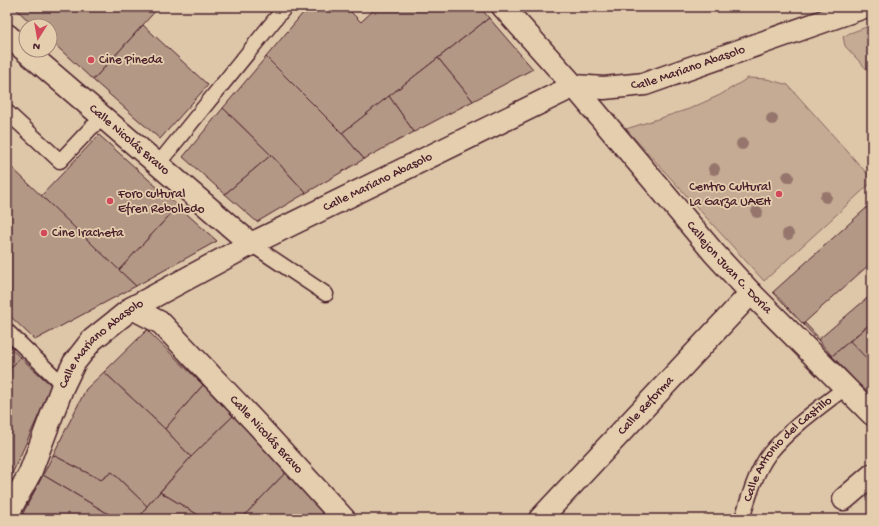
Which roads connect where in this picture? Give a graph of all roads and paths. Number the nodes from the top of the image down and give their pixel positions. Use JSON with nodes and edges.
{"nodes":[{"id":1,"x":285,"y":7,"type":"edge"},
{"id":2,"x":503,"y":7,"type":"edge"},
{"id":3,"x":864,"y":7,"type":"edge"},
{"id":4,"x":7,"y":34,"type":"edge"},
{"id":5,"x":574,"y":86,"type":"junction"},
{"id":6,"x":7,"y":112,"type":"edge"},
{"id":7,"x":104,"y":118,"type":"junction"},
{"id":8,"x":158,"y":164,"type":"junction"},
{"id":9,"x":251,"y":244,"type":"junction"},
{"id":10,"x":751,"y":293,"type":"junction"},
{"id":11,"x":326,"y":294,"type":"dead end"},
{"id":12,"x":132,"y":308,"type":"junction"},
{"id":13,"x":7,"y":331,"type":"edge"},
{"id":14,"x":62,"y":388,"type":"junction"},
{"id":15,"x":845,"y":388,"type":"junction"},
{"id":16,"x":872,"y":414,"type":"edge"},
{"id":17,"x":872,"y":475,"type":"edge"},
{"id":18,"x":844,"y":499,"type":"dead end"},
{"id":19,"x":7,"y":515,"type":"edge"},
{"id":20,"x":340,"y":518,"type":"edge"},
{"id":21,"x":540,"y":519,"type":"edge"},
{"id":22,"x":742,"y":519,"type":"edge"}],
"edges":[{"from":1,"to":8,"type":"lane"},
{"from":2,"to":5,"type":"street","name":"Callejon Juan C. Doria"},
{"from":3,"to":5,"type":"street","name":"Calle Mariano Abasolo"},
{"from":4,"to":7,"type":"street","name":"Calle Nicolás Bravo"},
{"from":5,"to":9,"type":"street","name":"Calle Mariano Abasolo"},
{"from":5,"to":10,"type":"street","name":"Callejon Juan C. Doria"},
{"from":6,"to":7,"type":"lane"},
{"from":7,"to":8,"type":"street","name":"Calle Nicolás Bravo"},
{"from":8,"to":9,"type":"street","name":"Calle Nicolás Bravo"},
{"from":9,"to":11,"type":"lane"},
{"from":9,"to":12,"type":"street","name":"Calle Mariano Abasolo"},
{"from":10,"to":15,"type":"street","name":"Callejon Juan C. Doria"},
{"from":10,"to":21,"type":"street","name":"Calle Reforma"},
{"from":12,"to":14,"type":"street","name":"Calle Mariano Abasolo"},
{"from":12,"to":20,"type":"street","name":"Calle Nicolás Bravo"},
{"from":13,"to":14,"type":"lane"},
{"from":14,"to":19,"type":"street","name":"Calle Mariano Abasolo"},
{"from":15,"to":16,"type":"street","name":"Callejon Juan C. Doria"},
{"from":15,"to":22,"type":"lane","name":"Calle Antonio del Castillo"},
{"from":17,"to":18,"type":"street"}]}
